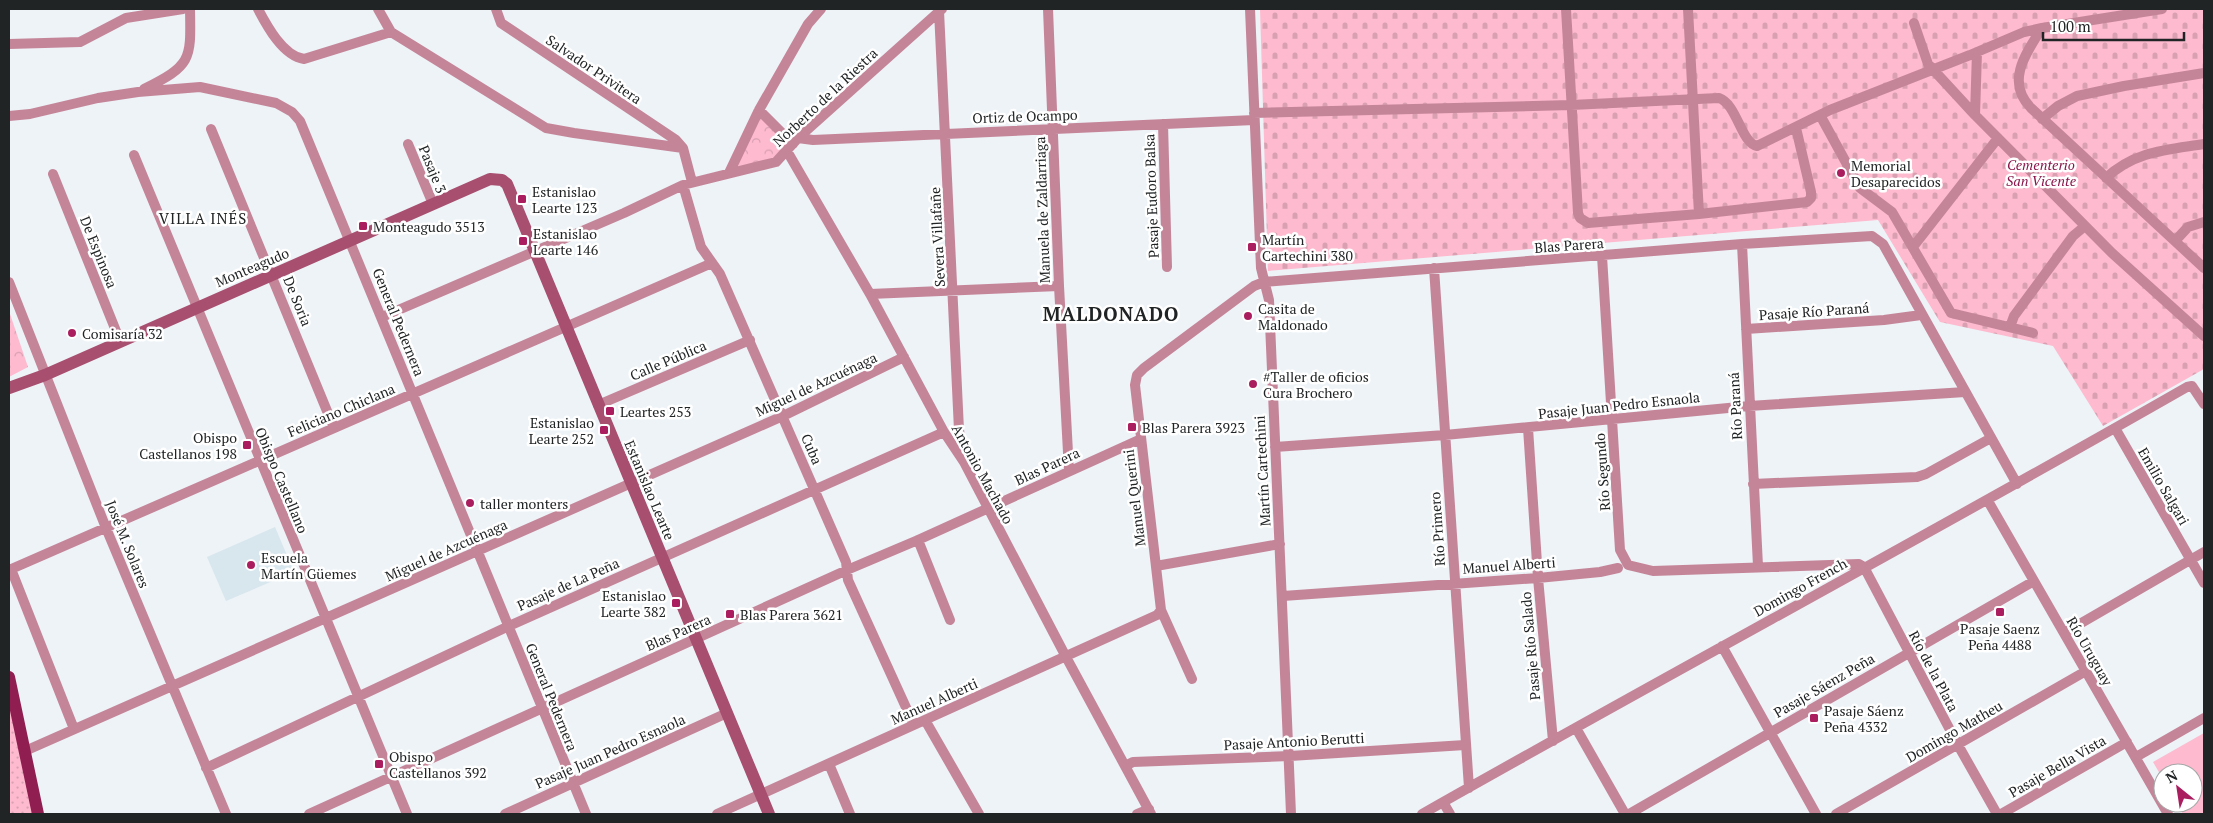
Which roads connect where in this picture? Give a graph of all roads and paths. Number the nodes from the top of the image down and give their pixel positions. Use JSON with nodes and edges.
{"nodes":[{"id":1,"x":183,"y":9,"type":"edge"},
{"id":2,"x":190,"y":9,"type":"edge"},
{"id":3,"x":258,"y":9,"type":"edge"},
{"id":4,"x":378,"y":9,"type":"edge"},
{"id":5,"x":496,"y":9,"type":"edge"},
{"id":6,"x":821,"y":9,"type":"edge"},
{"id":7,"x":1048,"y":9,"type":"edge"},
{"id":8,"x":1250,"y":9,"type":"edge"},
{"id":9,"x":1566,"y":9,"type":"edge"},
{"id":10,"x":1688,"y":9,"type":"edge"},
{"id":11,"x":2162,"y":9,"type":"edge"},
{"id":12,"x":940,"y":10,"type":"edge"},
{"id":13,"x":135,"y":12,"type":"edge"},
{"id":14,"x":1914,"y":23,"type":"dead end"},
{"id":15,"x":2042,"y":28,"type":"junction"},
{"id":16,"x":391,"y":32,"type":"junction"},
{"id":17,"x":9,"y":44,"type":"edge"},
{"id":18,"x":1977,"y":52,"type":"junction"},
{"id":19,"x":1933,"y":70,"type":"junction"},
{"id":20,"x":2204,"y":73,"type":"edge"},
{"id":21,"x":138,"y":92,"type":"junction"},
{"id":22,"x":1693,"y":99,"type":"junction"},
{"id":23,"x":1571,"y":105,"type":"junction"},
{"id":24,"x":759,"y":110,"type":"junction"},
{"id":25,"x":1820,"y":115,"type":"junction"},
{"id":26,"x":1975,"y":115,"type":"junction"},
{"id":27,"x":9,"y":116,"type":"edge"},
{"id":28,"x":1254,"y":116,"type":"junction"},
{"id":29,"x":2042,"y":119,"type":"junction"},
{"id":30,"x":1163,"y":124,"type":"junction"},
{"id":31,"x":1796,"y":128,"type":"junction"},
{"id":32,"x":211,"y":129,"type":"dead end"},
{"id":33,"x":1053,"y":129,"type":"junction"},
{"id":34,"x":946,"y":133,"type":"junction"},
{"id":35,"x":1998,"y":138,"type":"junction"},
{"id":36,"x":408,"y":144,"type":"dead end"},
{"id":37,"x":792,"y":144,"type":"junction"},
{"id":38,"x":2204,"y":144,"type":"edge"},
{"id":39,"x":684,"y":148,"type":"junction"},
{"id":40,"x":134,"y":155,"type":"dead end"},
{"id":41,"x":729,"y":173,"type":"junction"},
{"id":42,"x":52,"y":174,"type":"dead end"},
{"id":43,"x":2106,"y":178,"type":"junction"},
{"id":44,"x":502,"y":180,"type":"joint"},
{"id":45,"x":688,"y":183,"type":"junction"},
{"id":46,"x":433,"y":204,"type":"junction"},
{"id":47,"x":1699,"y":214,"type":"junction"},
{"id":48,"x":2204,"y":222,"type":"edge"},
{"id":49,"x":2085,"y":226,"type":"junction"},
{"id":50,"x":350,"y":240,"type":"junction"},
{"id":51,"x":2175,"y":241,"type":"junction"},
{"id":52,"x":1742,"y":244,"type":"junction"},
{"id":53,"x":1913,"y":247,"type":"junction"},
{"id":54,"x":535,"y":251,"type":"junction"},
{"id":55,"x":1602,"y":256,"type":"junction"},
{"id":56,"x":712,"y":263,"type":"junction"},
{"id":57,"x":1168,"y":267,"type":"dead end"},
{"id":58,"x":1434,"y":268,"type":"junction"},
{"id":59,"x":2204,"y":268,"type":"edge"},
{"id":60,"x":273,"y":275,"type":"junction"},
{"id":61,"x":9,"y":282,"type":"edge"},
{"id":62,"x":1264,"y":282,"type":"junction"},
{"id":63,"x":1059,"y":286,"type":"junction"},
{"id":64,"x":953,"y":291,"type":"junction"},
{"id":65,"x":870,"y":294,"type":"junction"},
{"id":66,"x":196,"y":308,"type":"junction"},
{"id":67,"x":1921,"y":315,"type":"junction"},
{"id":68,"x":382,"y":317,"type":"junction"},
{"id":69,"x":567,"y":327,"type":"junction"},
{"id":70,"x":2010,"y":327,"type":"junction"},
{"id":71,"x":1746,"y":329,"type":"junction"},
{"id":72,"x":2033,"y":333,"type":"dead end"},
{"id":73,"x":2204,"y":336,"type":"edge"},
{"id":74,"x":750,"y":340,"type":"junction"},
{"id":75,"x":120,"y":341,"type":"junction"},
{"id":76,"x":904,"y":357,"type":"junction"},
{"id":77,"x":45,"y":375,"type":"junction"},
{"id":78,"x":11,"y":386,"type":"edge"},
{"id":79,"x":1965,"y":392,"type":"junction"},
{"id":80,"x":413,"y":394,"type":"junction"},
{"id":81,"x":2204,"y":404,"type":"edge"},
{"id":82,"x":598,"y":405,"type":"junction"},
{"id":83,"x":1749,"y":406,"type":"junction"},
{"id":84,"x":783,"y":416,"type":"junction"},
{"id":85,"x":1612,"y":419,"type":"junction"},
{"id":86,"x":334,"y":428,"type":"junction"},
{"id":87,"x":1528,"y":428,"type":"junction"},
{"id":88,"x":2115,"y":428,"type":"junction"},
{"id":89,"x":944,"y":432,"type":"junction"},
{"id":90,"x":1445,"y":435,"type":"junction"},
{"id":91,"x":1991,"y":438,"type":"junction"},
{"id":92,"x":1140,"y":439,"type":"junction"},
{"id":93,"x":1275,"y":448,"type":"junction"},
{"id":94,"x":259,"y":461,"type":"junction"},
{"id":95,"x":964,"y":462,"type":"junction"},
{"id":96,"x":1069,"y":470,"type":"junction"},
{"id":97,"x":631,"y":483,"type":"junction"},
{"id":98,"x":1753,"y":484,"type":"junction"},
{"id":99,"x":2018,"y":484,"type":"junction"},
{"id":100,"x":814,"y":490,"type":"junction"},
{"id":101,"x":1988,"y":501,"type":"junction"},
{"id":102,"x":988,"y":508,"type":"junction"},
{"id":103,"x":106,"y":528,"type":"junction"},
{"id":104,"x":918,"y":540,"type":"junction"},
{"id":105,"x":1280,"y":544,"type":"junction"},
{"id":106,"x":478,"y":551,"type":"junction"},
{"id":107,"x":2204,"y":552,"type":"edge"},
{"id":108,"x":662,"y":558,"type":"junction"},
{"id":109,"x":2191,"y":560,"type":"junction"},
{"id":110,"x":1156,"y":566,"type":"junction"},
{"id":111,"x":1623,"y":566,"type":"junction"},
{"id":112,"x":1758,"y":566,"type":"junction"},
{"id":113,"x":1864,"y":566,"type":"junction"},
{"id":114,"x":10,"y":570,"type":"edge"},
{"id":115,"x":847,"y":570,"type":"junction"},
{"id":116,"x":1538,"y":578,"type":"junction"},
{"id":117,"x":2034,"y":581,"type":"junction"},
{"id":118,"x":1454,"y":582,"type":"junction"},
{"id":119,"x":2204,"y":583,"type":"edge"},
{"id":120,"x":1282,"y":596,"type":"junction"},
{"id":121,"x":1161,"y":610,"type":"junction"},
{"id":122,"x":325,"y":619,"type":"junction"},
{"id":123,"x":950,"y":620,"type":"dead end"},
{"id":124,"x":508,"y":626,"type":"junction"},
{"id":125,"x":2064,"y":633,"type":"junction"},
{"id":126,"x":696,"y":639,"type":"junction"},
{"id":127,"x":1722,"y":646,"type":"junction"},
{"id":128,"x":1909,"y":653,"type":"junction"},
{"id":129,"x":1065,"y":655,"type":"junction"},
{"id":130,"x":2086,"y":671,"type":"junction"},
{"id":131,"x":9,"y":677,"type":"edge"},
{"id":132,"x":1192,"y":679,"type":"dead end"},
{"id":133,"x":172,"y":686,"type":"junction"},
{"id":134,"x":359,"y":697,"type":"junction"},
{"id":135,"x":542,"y":708,"type":"junction"},
{"id":136,"x":727,"y":714,"type":"junction"},
{"id":137,"x":2204,"y":718,"type":"edge"},
{"id":138,"x":925,"y":720,"type":"junction"},
{"id":139,"x":914,"y":725,"type":"junction"},
{"id":140,"x":1576,"y":728,"type":"junction"},
{"id":141,"x":74,"y":729,"type":"junction"},
{"id":142,"x":1770,"y":732,"type":"junction"},
{"id":143,"x":1553,"y":741,"type":"junction"},
{"id":144,"x":2127,"y":742,"type":"junction"},
{"id":145,"x":1465,"y":745,"type":"junction"},
{"id":146,"x":1958,"y":745,"type":"junction"},
{"id":147,"x":25,"y":751,"type":"junction"},
{"id":148,"x":1290,"y":756,"type":"junction"},
{"id":149,"x":2136,"y":757,"type":"junction"},
{"id":150,"x":829,"y":764,"type":"junction"},
{"id":151,"x":1125,"y":766,"type":"junction"},
{"id":152,"x":206,"y":768,"type":"junction"},
{"id":153,"x":391,"y":777,"type":"junction"},
{"id":154,"x":573,"y":783,"type":"junction"},
{"id":155,"x":1469,"y":788,"type":"junction"},
{"id":156,"x":761,"y":794,"type":"junction"},
{"id":157,"x":1443,"y":802,"type":"junction"},
{"id":158,"x":1150,"y":812,"type":"edge"},
{"id":159,"x":38,"y":814,"type":"edge"},
{"id":160,"x":226,"y":814,"type":"edge"},
{"id":161,"x":309,"y":814,"type":"edge"},
{"id":162,"x":407,"y":814,"type":"edge"},
{"id":163,"x":505,"y":814,"type":"edge"},
{"id":164,"x":586,"y":814,"type":"edge"},
{"id":165,"x":717,"y":814,"type":"edge"},
{"id":166,"x":769,"y":814,"type":"edge"},
{"id":167,"x":850,"y":814,"type":"edge"},
{"id":168,"x":979,"y":814,"type":"edge"},
{"id":169,"x":1137,"y":814,"type":"edge"},
{"id":170,"x":1291,"y":814,"type":"edge"},
{"id":171,"x":1422,"y":814,"type":"edge"},
{"id":172,"x":1450,"y":814,"type":"edge"},
{"id":173,"x":1625,"y":814,"type":"edge"},
{"id":174,"x":1629,"y":814,"type":"edge"},
{"id":175,"x":1816,"y":814,"type":"edge"},
{"id":176,"x":1836,"y":814,"type":"edge"},
{"id":177,"x":1999,"y":814,"type":"edge"},
{"id":178,"x":2168,"y":814,"type":"edge"}],
"edges":[{"from":1,"to":13,"type":"street"},
{"from":2,"to":21,"type":"street"},
{"from":3,"to":16,"type":"street"},
{"from":4,"to":16,"type":"street"},
{"from":5,"to":39,"type":"street","name":"Salvador Privitera"},
{"from":6,"to":24,"type":"street"},
{"from":7,"to":33,"type":"street","name":"Manuela de Zaldarriaga"},
{"from":8,"to":28,"type":"street","name":"Martín Cartechini"},
{"from":9,"to":23,"type":"street"},
{"from":10,"to":22,"type":"street"},
{"from":11,"to":15,"type":"street"},
{"from":12,"to":34,"type":"street","name":"Severa Villafañe"},
{"from":12,"to":37,"type":"street","name":"Norberto de la Riestra"},
{"from":13,"to":17,"type":"street"},
{"from":14,"to":19,"type":"street"},
{"from":15,"to":18,"type":"street"},
{"from":15,"to":29,"type":"street"},
{"from":16,"to":39,"type":"street"},
{"from":18,"to":19,"type":"street"},
{"from":18,"to":26,"type":"street"},
{"from":19,"to":25,"type":"street"},
{"from":19,"to":26,"type":"street"},
{"from":20,"to":29,"type":"street"},
{"from":21,"to":27,"type":"street","name":"General Pedernera"},
{"from":21,"to":50,"type":"street","name":"General Pedernera"},
{"from":22,"to":23,"type":"street","name":"Ortiz de Ocampo"},
{"from":22,"to":31,"type":"street","name":"Ortiz de Ocampo"},
{"from":22,"to":47,"type":"street"},
{"from":23,"to":28,"type":"street","name":"Ortiz de Ocampo"},
{"from":23,"to":47,"type":"street"},
{"from":24,"to":37,"type":"street","name":"Antonio Machado"},
{"from":24,"to":41,"type":"street"},
{"from":25,"to":31,"type":"street"},
{"from":25,"to":53,"type":"street"},
{"from":26,"to":35,"type":"street"},
{"from":28,"to":30,"type":"street","name":"Ortiz de Ocampo"},
{"from":28,"to":62,"type":"street","name":"Martín Cartechini"},
{"from":29,"to":43,"type":"street"},
{"from":30,"to":33,"type":"street","name":"Ortiz de Ocampo"},
{"from":30,"to":57,"type":"street","name":"Pasaje Eudoro Balsa"},
{"from":31,"to":47,"type":"street"},
{"from":32,"to":60,"type":"street","name":"De Soria"},
{"from":33,"to":34,"type":"street","name":"Ortiz de Ocampo"},
{"from":33,"to":63,"type":"street","name":"Manuela de Zaldarriaga"},
{"from":34,"to":37,"type":"street","name":"Ortiz de Ocampo"},
{"from":34,"to":64,"type":"street","name":"Severa Villafañe"},
{"from":35,"to":49,"type":"street"},
{"from":35,"to":53,"type":"street"},
{"from":36,"to":46,"type":"street","name":"Pasaje 3"},
{"from":37,"to":41,"type":"street","name":"Norberto de la Riestra"},
{"from":37,"to":65,"type":"street","name":"Antonio Machado"},
{"from":38,"to":43,"type":"street"},
{"from":39,"to":45,"type":"street","name":"Cuba"},
{"from":40,"to":66,"type":"street","name":"Obispo Castellano"},
{"from":41,"to":45,"type":"street","name":"Norberto de la Riestra"},
{"from":42,"to":75,"type":"street","name":"De Espinosa"},
{"from":43,"to":51,"type":"street"},
{"from":44,"to":46,"type":"street","name":"Monteagudo"},
{"from":44,"to":54,"type":"street","name":"Estanislao Learte"},
{"from":45,"to":54,"type":"street","name":"Norberto de la Riestra"},
{"from":45,"to":56,"type":"street","name":"Cuba"},
{"from":46,"to":50,"type":"street","name":"Monteagudo"},
{"from":48,"to":51,"type":"street"},
{"from":49,"to":70,"type":"street"},
{"from":49,"to":73,"type":"street"},
{"from":50,"to":60,"type":"street","name":"Monteagudo"},
{"from":50,"to":68,"type":"street","name":"General Pedernera"},
{"from":51,"to":59,"type":"street"},
{"from":52,"to":55,"type":"street","name":"Blas Parera"},
{"from":52,"to":67,"type":"street","name":"Blas Parera"},
{"from":52,"to":71,"type":"street","name":"Río Paraná"},
{"from":53,"to":70,"type":"street"},
{"from":54,"to":68,"type":"street","name":"Norberto de la Riestra"},
{"from":54,"to":69,"type":"street","name":"Estanislao Learte"},
{"from":55,"to":58,"type":"street","name":"Blas Parera"},
{"from":55,"to":85,"type":"street","name":"Río Segundo"},
{"from":56,"to":69,"type":"street","name":"Feliciano Chiclana"},
{"from":56,"to":74,"type":"street","name":"Cuba"},
{"from":58,"to":62,"type":"street","name":"Blas Parera"},
{"from":58,"to":90,"type":"street","name":"Río Primero"},
{"from":60,"to":66,"type":"street","name":"Monteagudo"},
{"from":60,"to":86,"type":"street","name":"De Soria"},
{"from":61,"to":77,"type":"street","name":"José M. Solares"},
{"from":62,"to":92,"type":"street","name":"Manuel Querini"},
{"from":62,"to":93,"type":"street","name":"Martín Cartechini"},
{"from":63,"to":64,"type":"street"},
{"from":63,"to":96,"type":"street","name":"Manuela de Zaldarriaga"},
{"from":64,"to":65,"type":"street"},
{"from":64,"to":95,"type":"street","name":"Severa Villafañe"},
{"from":65,"to":76,"type":"street","name":"Antonio Machado"},
{"from":66,"to":75,"type":"street","name":"Monteagudo"},
{"from":66,"to":94,"type":"street","name":"Obispo Castellano"},
{"from":67,"to":71,"type":"street","name":"Pasaje Río Paraná"},
{"from":67,"to":79,"type":"street"},
{"from":68,"to":80,"type":"street","name":"General Pedernera"},
{"from":69,"to":80,"type":"street","name":"Feliciano Chiclana"},
{"from":69,"to":82,"type":"street","name":"Estanislao Learte"},
{"from":70,"to":72,"type":"street"},
{"from":71,"to":83,"type":"street","name":"Río Paraná"},
{"from":74,"to":82,"type":"street","name":"Calle Pública"},
{"from":74,"to":84,"type":"street","name":"Cuba"},
{"from":75,"to":77,"type":"street","name":"Monteagudo"},
{"from":76,"to":84,"type":"street","name":"Miguel de Azcuénaga"},
{"from":76,"to":89,"type":"street","name":"Antonio Machado"},
{"from":77,"to":78,"type":"street","name":"Monteagudo"},
{"from":77,"to":103,"type":"street","name":"José M. Solares"},
{"from":79,"to":83,"type":"street","name":"Pasaje Juan Pedro Esnaola"},
{"from":79,"to":91,"type":"street"},
{"from":80,"to":86,"type":"street","name":"Feliciano Chiclana"},
{"from":80,"to":106,"type":"street","name":"General Pedernera"},
{"from":81,"to":88,"type":"street","name":"Domingo French"},
{"from":82,"to":97,"type":"street","name":"Estanislao Learte"},
{"from":83,"to":85,"type":"street","name":"Pasaje Juan Pedro Esnaola"},
{"from":83,"to":98,"type":"street","name":"Río Paraná"},
{"from":84,"to":97,"type":"street","name":"Miguel de Azcuénaga"},
{"from":84,"to":100,"type":"street","name":"Cuba"},
{"from":85,"to":87,"type":"street","name":"Pasaje Juan Pedro Esnaola"},
{"from":85,"to":111,"type":"street","name":"Río Segundo"},
{"from":86,"to":94,"type":"street","name":"Feliciano Chiclana"},
{"from":87,"to":90,"type":"street","name":"Pasaje Juan Pedro Esnaola"},
{"from":87,"to":116,"type":"street","name":"Pasaje Río Salado"},
{"from":88,"to":99,"type":"street","name":"Domingo French"},
{"from":88,"to":109,"type":"street","name":"Emilio Salgari"},
{"from":89,"to":95,"type":"street","name":"Antonio Machado"},
{"from":89,"to":100,"type":"street","name":"Pasaje de La Peña"},
{"from":90,"to":93,"type":"street","name":"Pasaje Juan Pedro Esnaola"},
{"from":90,"to":118,"type":"street","name":"Río Primero"},
{"from":91,"to":98,"type":"street"},
{"from":91,"to":99,"type":"street"},
{"from":92,"to":96,"type":"street","name":"Blas Parera"},
{"from":92,"to":110,"type":"street","name":"Manuel Querini"},
{"from":93,"to":105,"type":"street","name":"Martín Cartechini"},
{"from":94,"to":103,"type":"street","name":"Feliciano Chiclana"},
{"from":94,"to":122,"type":"street","name":"Obispo Castellano"},
{"from":95,"to":102,"type":"street","name":"Antonio Machado"},
{"from":96,"to":102,"type":"street","name":"Blas Parera"},
{"from":97,"to":106,"type":"street","name":"Miguel de Azcuénaga"},
{"from":97,"to":108,"type":"street","name":"Estanislao Learte"},
{"from":98,"to":112,"type":"street","name":"Río Paraná"},
{"from":99,"to":101,"type":"street","name":"Domingo French"},
{"from":100,"to":108,"type":"street","name":"Pasaje de La Peña"},
{"from":100,"to":115,"type":"street","name":"Cuba"},
{"from":101,"to":113,"type":"street","name":"Domingo French"},
{"from":101,"to":117,"type":"street","name":"Río Uruguay"},
{"from":102,"to":104,"type":"street","name":"Blas Parera"},
{"from":102,"to":129,"type":"street","name":"Antonio Machado"},
{"from":103,"to":114,"type":"street","name":"Feliciano Chiclana"},
{"from":103,"to":133,"type":"street","name":"José M. Solares"},
{"from":104,"to":115,"type":"street","name":"Blas Parera"},
{"from":104,"to":123,"type":"street"},
{"from":105,"to":110,"type":"street"},
{"from":105,"to":120,"type":"street","name":"Martín Cartechini"},
{"from":106,"to":122,"type":"street","name":"Miguel de Azcuénaga"},
{"from":106,"to":124,"type":"street","name":"General Pedernera"},
{"from":107,"to":109,"type":"street"},
{"from":108,"to":124,"type":"street","name":"Pasaje de La Peña"},
{"from":108,"to":126,"type":"street","name":"Estanislao Learte"},
{"from":109,"to":119,"type":"street","name":"Emilio Salgari"},
{"from":109,"to":125,"type":"street"},
{"from":110,"to":121,"type":"street","name":"Manuel Querini"},
{"from":111,"to":112,"type":"street","name":"Manuel Alberti"},
{"from":111,"to":116,"type":"street","name":"Manuel Alberti"},
{"from":112,"to":113,"type":"street","name":"Manuel Alberti"},
{"from":113,"to":127,"type":"street","name":"Domingo French"},
{"from":113,"to":128,"type":"street","name":"Río de la Plata"},
{"from":114,"to":141,"type":"street"},
{"from":115,"to":126,"type":"street","name":"Blas Parera"},
{"from":115,"to":139,"type":"street","name":"Cuba"},
{"from":116,"to":118,"type":"street","name":"Manuel Alberti"},
{"from":116,"to":143,"type":"street","name":"Pasaje Río Salado"},
{"from":117,"to":125,"type":"street","name":"Río Uruguay"},
{"from":117,"to":128,"type":"street","name":"Pasaje Sáenz Peña"},
{"from":118,"to":120,"type":"street","name":"Manuel Alberti"},
{"from":118,"to":145,"type":"street","name":"Río Primero"},
{"from":120,"to":148,"type":"street","name":"Martín Cartechini"},
{"from":121,"to":129,"type":"street","name":"Manuel Alberti"},
{"from":121,"to":132,"type":"street","name":"Manuel Querini"},
{"from":122,"to":133,"type":"street","name":"Miguel de Azcuénaga"},
{"from":122,"to":134,"type":"street","name":"Obispo Castellano"},
{"from":124,"to":134,"type":"street","name":"Pasaje de La Peña"},
{"from":124,"to":135,"type":"street","name":"General Pedernera"},
{"from":125,"to":130,"type":"street","name":"Río Uruguay"},
{"from":126,"to":135,"type":"street","name":"Blas Parera"},
{"from":126,"to":136,"type":"street","name":"Estanislao Learte"},
{"from":127,"to":140,"type":"street","name":"Domingo French"},
{"from":127,"to":142,"type":"street"},
{"from":128,"to":142,"type":"street","name":"Pasaje Sáenz Peña"},
{"from":128,"to":146,"type":"street","name":"Río de la Plata"},
{"from":129,"to":138,"type":"street","name":"Manuel Alberti"},
{"from":129,"to":151,"type":"street","name":"Antonio Machado"},
{"from":130,"to":144,"type":"street","name":"Río Uruguay"},
{"from":130,"to":146,"type":"street","name":"Domingo Matheu"},
{"from":131,"to":147,"type":"main road"},
{"from":133,"to":141,"type":"street","name":"Miguel de Azcuénaga"},
{"from":133,"to":152,"type":"street","name":"José M. Solares"},
{"from":134,"to":152,"type":"street","name":"Pasaje de La Peña"},
{"from":134,"to":153,"type":"street","name":"Obispo Castellano"},
{"from":135,"to":153,"type":"street","name":"Blas Parera"},
{"from":135,"to":154,"type":"street","name":"General Pedernera"},
{"from":136,"to":154,"type":"street","name":"Pasaje Juan Pedro Esnaola"},
{"from":136,"to":156,"type":"street","name":"Estanislao Learte"},
{"from":137,"to":149,"type":"street"},
{"from":138,"to":139,"type":"street","name":"Manuel Alberti"},
{"from":138,"to":168,"type":"street"},
{"from":139,"to":150,"type":"street","name":"Manuel Alberti"},
{"from":140,"to":143,"type":"street","name":"Domingo French"},
{"from":140,"to":173,"type":"street"},
{"from":141,"to":147,"type":"street","name":"Miguel de Azcuénaga"},
{"from":142,"to":174,"type":"street","name":"Pasaje Sáenz Peña"},
{"from":142,"to":175,"type":"street"},
{"from":143,"to":155,"type":"street","name":"Domingo French"},
{"from":144,"to":149,"type":"street","name":"Río Uruguay"},
{"from":144,"to":177,"type":"street","name":"Pasaje Bella Vista"},
{"from":145,"to":148,"type":"street","name":"Pasaje Antonio Berutti"},
{"from":145,"to":155,"type":"street","name":"Río Primero"},
{"from":146,"to":176,"type":"street","name":"Domingo Matheu"},
{"from":146,"to":177,"type":"street","name":"Río de la Plata"},
{"from":147,"to":159,"type":"main road"},
{"from":148,"to":151,"type":"street","name":"Pasaje Antonio Berutti"},
{"from":148,"to":170,"type":"street","name":"Martín Cartechini"},
{"from":149,"to":178,"type":"street","name":"Río Uruguay"},
{"from":150,"to":156,"type":"street","name":"Manuel Alberti"},
{"from":150,"to":167,"type":"street"},
{"from":151,"to":158,"type":"street","name":"Antonio Machado"},
{"from":152,"to":160,"type":"street","name":"José M. Solares"},
{"from":153,"to":161,"type":"street","name":"Blas Parera"},
{"from":153,"to":162,"type":"street","name":"Obispo Castellano"},
{"from":154,"to":163,"type":"street","name":"Pasaje Juan Pedro Esnaola"},
{"from":154,"to":164,"type":"street","name":"General Pedernera"},
{"from":155,"to":157,"type":"street","name":"Domingo French"},
{"from":156,"to":165,"type":"street","name":"Manuel Alberti"},
{"from":156,"to":166,"type":"street","name":"Estanislao Learte"},
{"from":157,"to":171,"type":"street","name":"Domingo French"},
{"from":157,"to":172,"type":"street"},
{"from":158,"to":169,"type":"street"}]}
